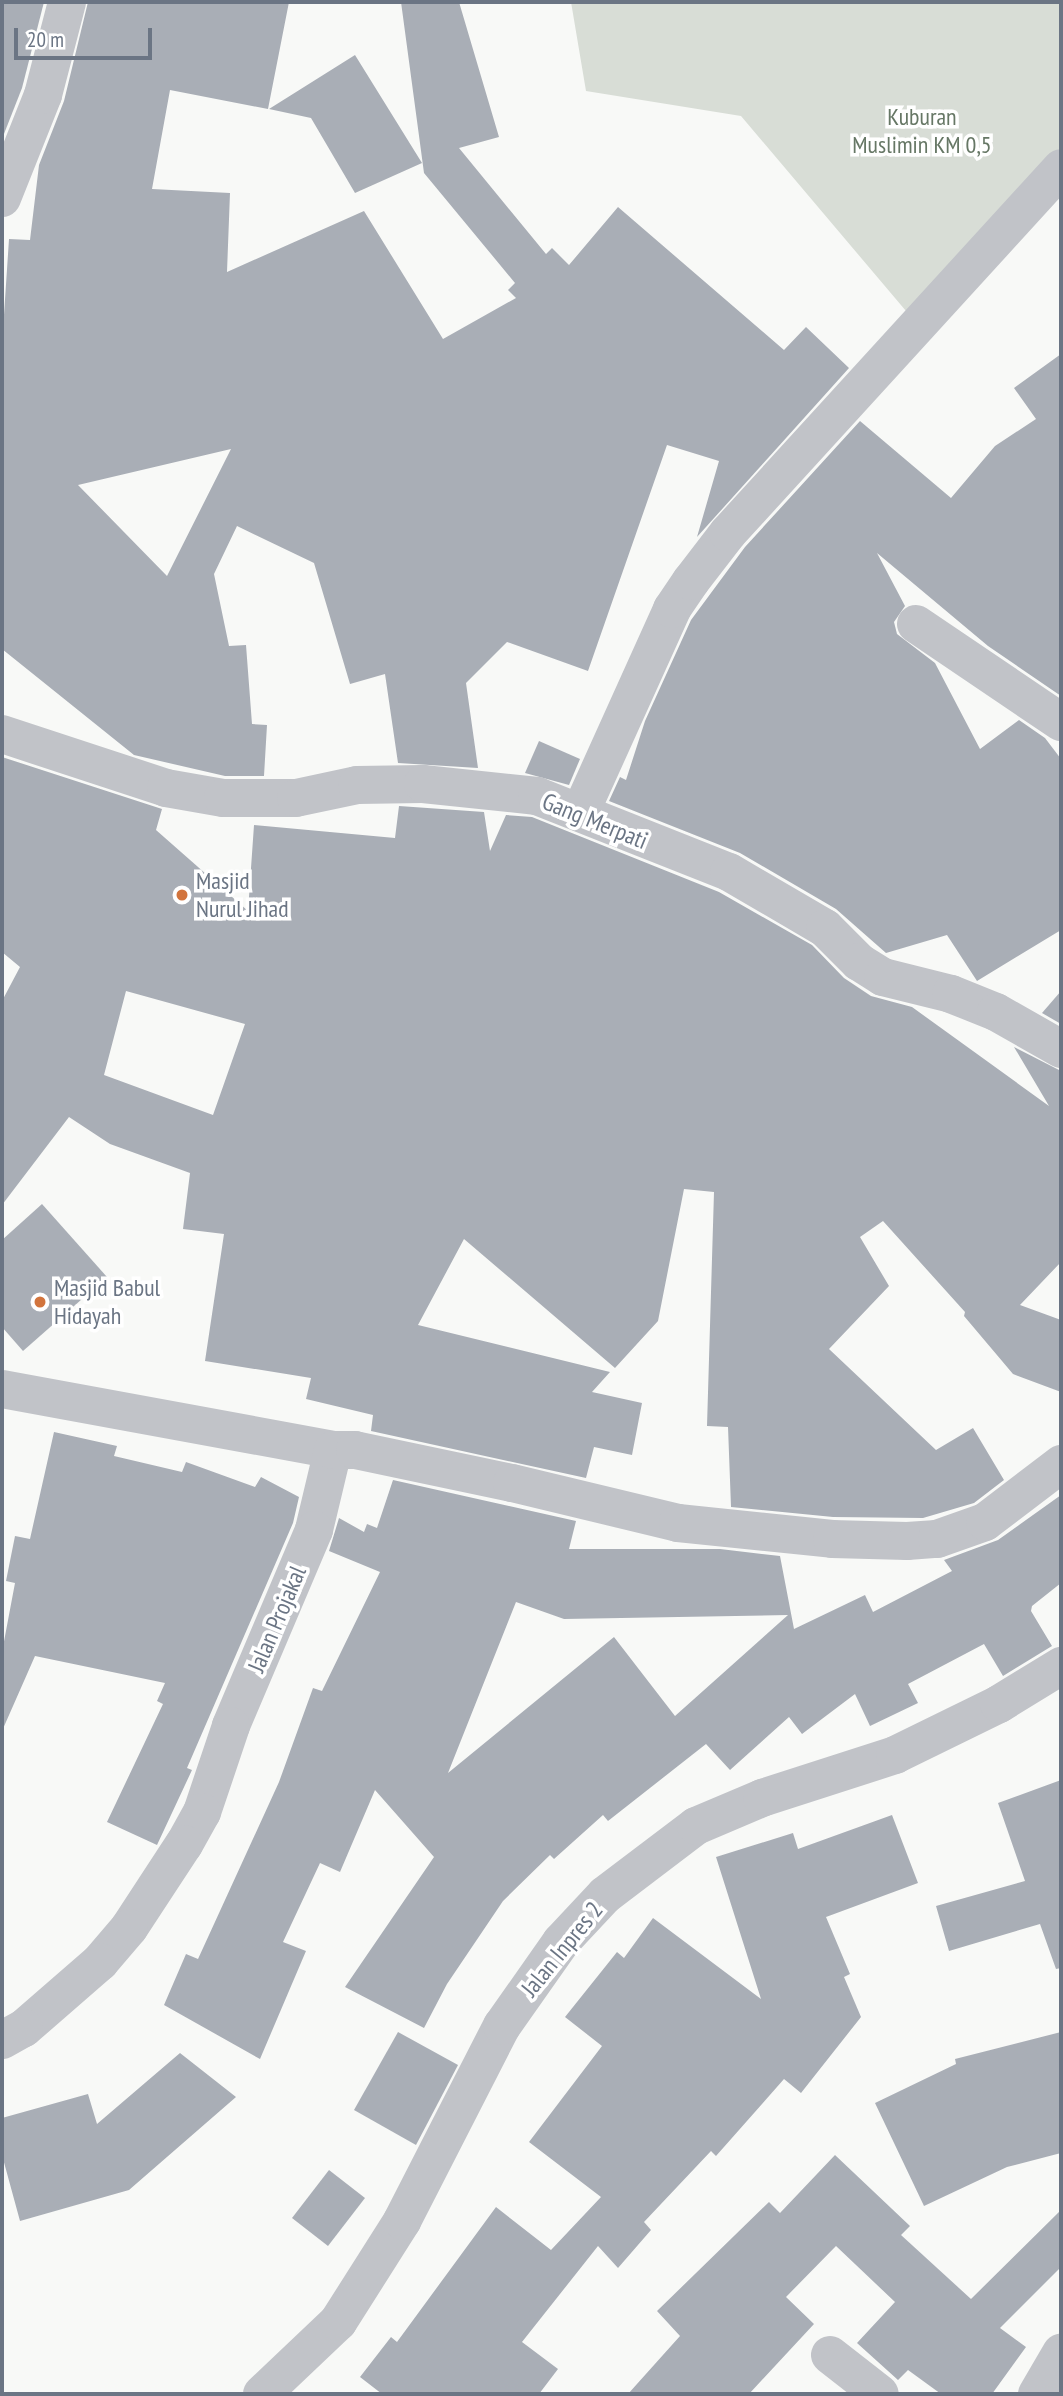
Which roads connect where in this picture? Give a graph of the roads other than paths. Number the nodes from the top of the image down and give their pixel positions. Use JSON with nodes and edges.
{"nodes":[{"id":1,"x":67,"y":2,"type":"edge"},
{"id":2,"x":1061,"y":168,"type":"edge"},
{"id":3,"x":2,"y":198,"type":"edge"},
{"id":4,"x":916,"y":624,"type":"dead end"},
{"id":5,"x":1061,"y":722,"type":"edge"},
{"id":6,"x":2,"y":734,"type":"edge"},
{"id":7,"x":581,"y":811,"type":"junction"},
{"id":8,"x":1061,"y":1049,"type":"edge"},
{"id":9,"x":2,"y":1389,"type":"edge"},
{"id":10,"x":333,"y":1450,"type":"junction"},
{"id":11,"x":1061,"y":1464,"type":"edge"},
{"id":12,"x":1061,"y":1666,"type":"edge"},
{"id":13,"x":2,"y":2040,"type":"edge"},
{"id":14,"x":1061,"y":2353,"type":"edge"},
{"id":15,"x":830,"y":2355,"type":"dead end"},
{"id":16,"x":261,"y":2394,"type":"edge"},
{"id":17,"x":880,"y":2394,"type":"edge"},
{"id":18,"x":1037,"y":2394,"type":"edge"}],
"edges":[{"from":1,"to":3,"type":"street"},
{"from":2,"to":7,"type":"street"},
{"from":4,"to":5,"type":"street"},
{"from":6,"to":7,"type":"street","name":"Gang Merpati"},
{"from":7,"to":8,"type":"street","name":"Gang Merpati"},
{"from":9,"to":10,"type":"street"},
{"from":10,"to":11,"type":"street"},
{"from":10,"to":13,"type":"street","name":"Jalan Projakal"},
{"from":12,"to":16,"type":"street","name":"Jalan Inpres 2"},
{"from":14,"to":18,"type":"street"},
{"from":15,"to":17,"type":"street"}]}
